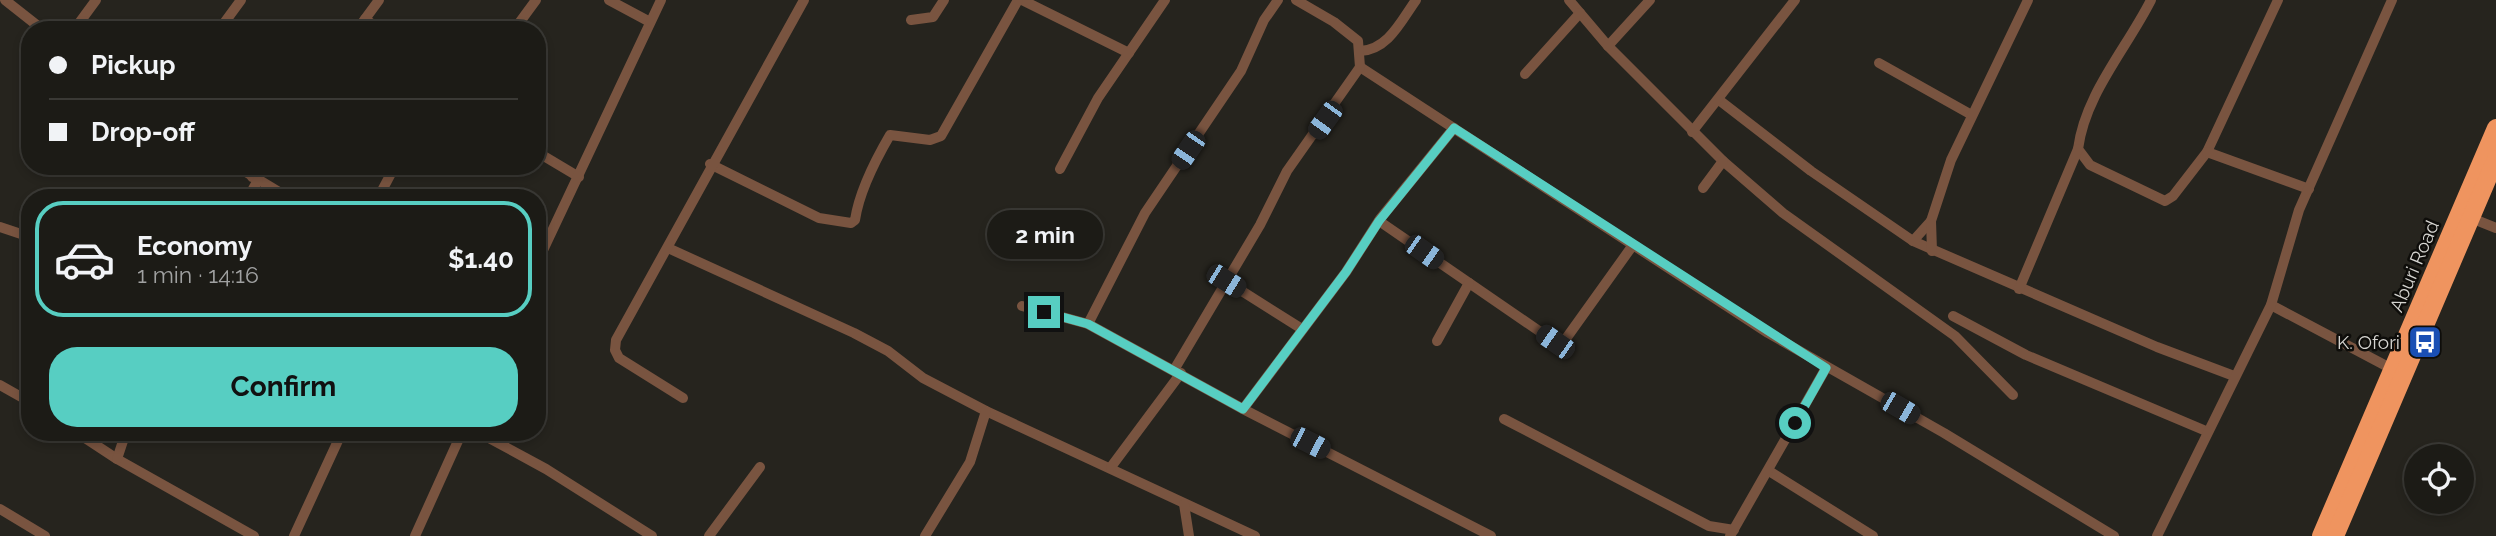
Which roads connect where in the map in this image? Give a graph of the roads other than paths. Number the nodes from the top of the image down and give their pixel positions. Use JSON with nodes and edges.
{"nodes":[{"id":1,"x":5,"y":0,"type":"edge"},
{"id":2,"x":96,"y":0,"type":"edge"},
{"id":3,"x":241,"y":0,"type":"edge"},
{"id":4,"x":379,"y":0,"type":"edge"},
{"id":5,"x":536,"y":0,"type":"edge"},
{"id":6,"x":609,"y":0,"type":"edge"},
{"id":7,"x":661,"y":0,"type":"edge"},
{"id":8,"x":804,"y":0,"type":"edge"},
{"id":9,"x":944,"y":0,"type":"edge"},
{"id":10,"x":1020,"y":0,"type":"edge"},
{"id":11,"x":1166,"y":0,"type":"edge"},
{"id":12,"x":1278,"y":0,"type":"edge"},
{"id":13,"x":1296,"y":0,"type":"edge"},
{"id":14,"x":1416,"y":0,"type":"edge"},
{"id":15,"x":1569,"y":0,"type":"edge"},
{"id":16,"x":1650,"y":0,"type":"edge"},
{"id":17,"x":1795,"y":0,"type":"edge"},
{"id":18,"x":2028,"y":0,"type":"edge"},
{"id":19,"x":2151,"y":0,"type":"edge"},
{"id":20,"x":2278,"y":0,"type":"edge"},
{"id":21,"x":2392,"y":0,"type":"edge"},
{"id":22,"x":1580,"y":13,"type":"junction"},
{"id":23,"x":365,"y":19,"type":"joint"},
{"id":24,"x":911,"y":20,"type":"dead end"},
{"id":25,"x":32,"y":21,"type":"edge"},
{"id":26,"x":81,"y":21,"type":"edge"},
{"id":27,"x":226,"y":21,"type":"edge"},
{"id":28,"x":368,"y":21,"type":"edge"},
{"id":29,"x":521,"y":21,"type":"edge"},
{"id":30,"x":650,"y":22,"type":"junction"},
{"id":31,"x":1608,"y":46,"type":"junction"},
{"id":32,"x":1360,"y":51,"type":"junction"},
{"id":33,"x":1129,"y":53,"type":"junction"},
{"id":34,"x":1879,"y":63,"type":"dead end"},
{"id":35,"x":1360,"y":67,"type":"junction"},
{"id":36,"x":1525,"y":74,"type":"dead end"},
{"id":37,"x":1719,"y":100,"type":"junction"},
{"id":38,"x":1970,"y":114,"type":"junction"},
{"id":39,"x":1454,"y":128,"type":"junction"},
{"id":40,"x":2496,"y":128,"type":"edge"},
{"id":41,"x":1692,"y":132,"type":"junction"},
{"id":42,"x":2078,"y":149,"type":"junction"},
{"id":43,"x":2207,"y":152,"type":"junction"},
{"id":44,"x":546,"y":157,"type":"edge"},
{"id":45,"x":2496,"y":159,"type":"edge"},
{"id":46,"x":1723,"y":161,"type":"junction"},
{"id":47,"x":710,"y":164,"type":"junction"},
{"id":48,"x":1060,"y":169,"type":"dead end"},
{"id":49,"x":250,"y":175,"type":"edge"},
{"id":50,"x":256,"y":175,"type":"edge"},
{"id":51,"x":579,"y":177,"type":"junction"},
{"id":52,"x":255,"y":178,"type":"junction"},
{"id":53,"x":1703,"y":188,"type":"dead end"},
{"id":54,"x":251,"y":189,"type":"edge"},
{"id":55,"x":274,"y":189,"type":"edge"},
{"id":56,"x":2309,"y":189,"type":"junction"},
{"id":57,"x":2471,"y":218,"type":"junction"},
{"id":58,"x":1379,"y":221,"type":"junction"},
{"id":59,"x":1931,"y":221,"type":"junction"},
{"id":60,"x":0,"y":227,"type":"edge"},
{"id":61,"x":2496,"y":228,"type":"edge"},
{"id":62,"x":21,"y":234,"type":"edge"},
{"id":63,"x":1913,"y":241,"type":"junction"},
{"id":64,"x":546,"y":244,"type":"edge"},
{"id":65,"x":1633,"y":245,"type":"junction"},
{"id":66,"x":668,"y":248,"type":"junction"},
{"id":67,"x":1932,"y":251,"type":"junction"},
{"id":68,"x":1226,"y":281,"type":"junction"},
{"id":69,"x":1469,"y":283,"type":"junction"},
{"id":70,"x":2019,"y":289,"type":"junction"},
{"id":71,"x":2271,"y":305,"type":"junction"},
{"id":72,"x":1022,"y":306,"type":"dead end"},
{"id":73,"x":1953,"y":316,"type":"dead end"},
{"id":74,"x":1088,"y":324,"type":"junction"},
{"id":75,"x":1302,"y":329,"type":"junction"},
{"id":76,"x":1437,"y":341,"type":"dead end"},
{"id":77,"x":1826,"y":368,"type":"junction"},
{"id":78,"x":2392,"y":369,"type":"junction"},
{"id":79,"x":1177,"y":371,"type":"junction"},
{"id":80,"x":2234,"y":376,"type":"junction"},
{"id":81,"x":0,"y":385,"type":"edge"},
{"id":82,"x":2013,"y":395,"type":"dead end"},
{"id":83,"x":21,"y":397,"type":"edge"},
{"id":84,"x":683,"y":398,"type":"dead end"},
{"id":85,"x":1243,"y":409,"type":"junction"},
{"id":86,"x":986,"y":411,"type":"junction"},
{"id":87,"x":1504,"y":419,"type":"dead end"},
{"id":88,"x":2206,"y":431,"type":"junction"},
{"id":89,"x":90,"y":441,"type":"edge"},
{"id":90,"x":123,"y":441,"type":"edge"},
{"id":91,"x":338,"y":441,"type":"edge"},
{"id":92,"x":458,"y":441,"type":"edge"},
{"id":93,"x":495,"y":441,"type":"edge"},
{"id":94,"x":117,"y":459,"type":"junction"},
{"id":95,"x":760,"y":467,"type":"dead end"},
{"id":96,"x":1111,"y":467,"type":"junction"},
{"id":97,"x":1769,"y":471,"type":"junction"},
{"id":98,"x":1184,"y":504,"type":"junction"},
{"id":99,"x":0,"y":509,"type":"edge"},
{"id":100,"x":1732,"y":533,"type":"edge"},
{"id":101,"x":45,"y":536,"type":"edge"},
{"id":102,"x":254,"y":536,"type":"edge"},
{"id":103,"x":294,"y":536,"type":"edge"},
{"id":104,"x":415,"y":536,"type":"edge"},
{"id":105,"x":652,"y":536,"type":"edge"},
{"id":106,"x":709,"y":536,"type":"edge"},
{"id":107,"x":925,"y":536,"type":"edge"},
{"id":108,"x":1189,"y":536,"type":"edge"},
{"id":109,"x":1255,"y":536,"type":"edge"},
{"id":110,"x":1491,"y":536,"type":"edge"},
{"id":111,"x":1873,"y":536,"type":"edge"},
{"id":112,"x":2114,"y":536,"type":"edge"},
{"id":113,"x":2157,"y":536,"type":"edge"},
{"id":114,"x":2321,"y":536,"type":"edge"},
{"id":115,"x":2335,"y":536,"type":"edge"}],
"edges":[{"from":1,"to":25,"type":"street"},
{"from":2,"to":26,"type":"street"},
{"from":3,"to":27,"type":"street"},
{"from":4,"to":23,"type":"street"},
{"from":5,"to":29,"type":"street"},
{"from":6,"to":30,"type":"street"},
{"from":7,"to":30,"type":"street"},
{"from":8,"to":47,"type":"street"},
{"from":9,"to":24,"type":"street"},
{"from":10,"to":33,"type":"street"},
{"from":10,"to":47,"type":"street"},
{"from":11,"to":33,"type":"street"},
{"from":12,"to":74,"type":"street"},
{"from":13,"to":32,"type":"street"},
{"from":14,"to":32,"type":"street"},
{"from":15,"to":22,"type":"street"},
{"from":16,"to":31,"type":"street"},
{"from":17,"to":37,"type":"street"},
{"from":18,"to":38,"type":"street"},
{"from":19,"to":42,"type":"street"},
{"from":20,"to":43,"type":"street"},
{"from":21,"to":56,"type":"street"},
{"from":22,"to":31,"type":"street"},
{"from":22,"to":36,"type":"street"},
{"from":23,"to":28,"type":"street"},
{"from":30,"to":51,"type":"street"},
{"from":31,"to":41,"type":"street"},
{"from":32,"to":35,"type":"street"},
{"from":33,"to":48,"type":"street"},
{"from":34,"to":38,"type":"street"},
{"from":35,"to":39,"type":"street"},
{"from":35,"to":68,"type":"street"},
{"from":37,"to":41,"type":"street"},
{"from":37,"to":63,"type":"street"},
{"from":38,"to":59,"type":"street"},
{"from":39,"to":58,"type":"street"},
{"from":39,"to":65,"type":"street"},
{"from":40,"to":78,"type":"highway","name":"Aburi Road"},
{"from":41,"to":46,"type":"street"},
{"from":42,"to":43,"type":"street"},
{"from":42,"to":70,"type":"street"},
{"from":43,"to":56,"type":"street"},
{"from":44,"to":51,"type":"street"},
{"from":45,"to":57,"type":"highway","name":"Aburi Road"},
{"from":46,"to":53,"type":"street"},
{"from":46,"to":82,"type":"street"},
{"from":47,"to":66,"type":"street"},
{"from":49,"to":52,"type":"street"},
{"from":50,"to":52,"type":"street"},
{"from":51,"to":64,"type":"street"},
{"from":52,"to":54,"type":"street"},
{"from":52,"to":55,"type":"street"},
{"from":56,"to":71,"type":"street"},
{"from":57,"to":61,"type":"street"},
{"from":57,"to":115,"type":"highway","name":"Aburi Road"},
{"from":58,"to":69,"type":"street"},
{"from":58,"to":75,"type":"street"},
{"from":59,"to":63,"type":"street"},
{"from":59,"to":67,"type":"street"},
{"from":60,"to":62,"type":"street"},
{"from":63,"to":67,"type":"street"},
{"from":65,"to":69,"type":"street"},
{"from":65,"to":77,"type":"street"},
{"from":66,"to":84,"type":"street"},
{"from":66,"to":86,"type":"street"},
{"from":67,"to":70,"type":"street"},
{"from":68,"to":75,"type":"street"},
{"from":68,"to":79,"type":"street"},
{"from":69,"to":76,"type":"street"},
{"from":70,"to":80,"type":"street"},
{"from":71,"to":78,"type":"street"},
{"from":71,"to":80,"type":"street"},
{"from":72,"to":74,"type":"street"},
{"from":73,"to":88,"type":"street"},
{"from":74,"to":79,"type":"street"},
{"from":75,"to":85,"type":"street"},
{"from":77,"to":97,"type":"street"},
{"from":77,"to":112,"type":"street"},
{"from":78,"to":114,"type":"highway","name":"Aburi Road"},
{"from":79,"to":85,"type":"street"},
{"from":79,"to":96,"type":"street"},
{"from":80,"to":88,"type":"street"},
{"from":81,"to":83,"type":"street"},
{"from":85,"to":110,"type":"street"},
{"from":86,"to":96,"type":"street"},
{"from":86,"to":107,"type":"street"},
{"from":87,"to":100,"type":"street"},
{"from":88,"to":113,"type":"street"},
{"from":89,"to":94,"type":"street"},
{"from":90,"to":94,"type":"street"},
{"from":91,"to":103,"type":"street"},
{"from":92,"to":104,"type":"street"},
{"from":93,"to":105,"type":"street"},
{"from":94,"to":102,"type":"street"},
{"from":95,"to":106,"type":"street"},
{"from":96,"to":98,"type":"street"},
{"from":97,"to":100,"type":"street"},
{"from":97,"to":111,"type":"street"},
{"from":98,"to":108,"type":"street"},
{"from":98,"to":109,"type":"street"},
{"from":99,"to":101,"type":"street"}]}
